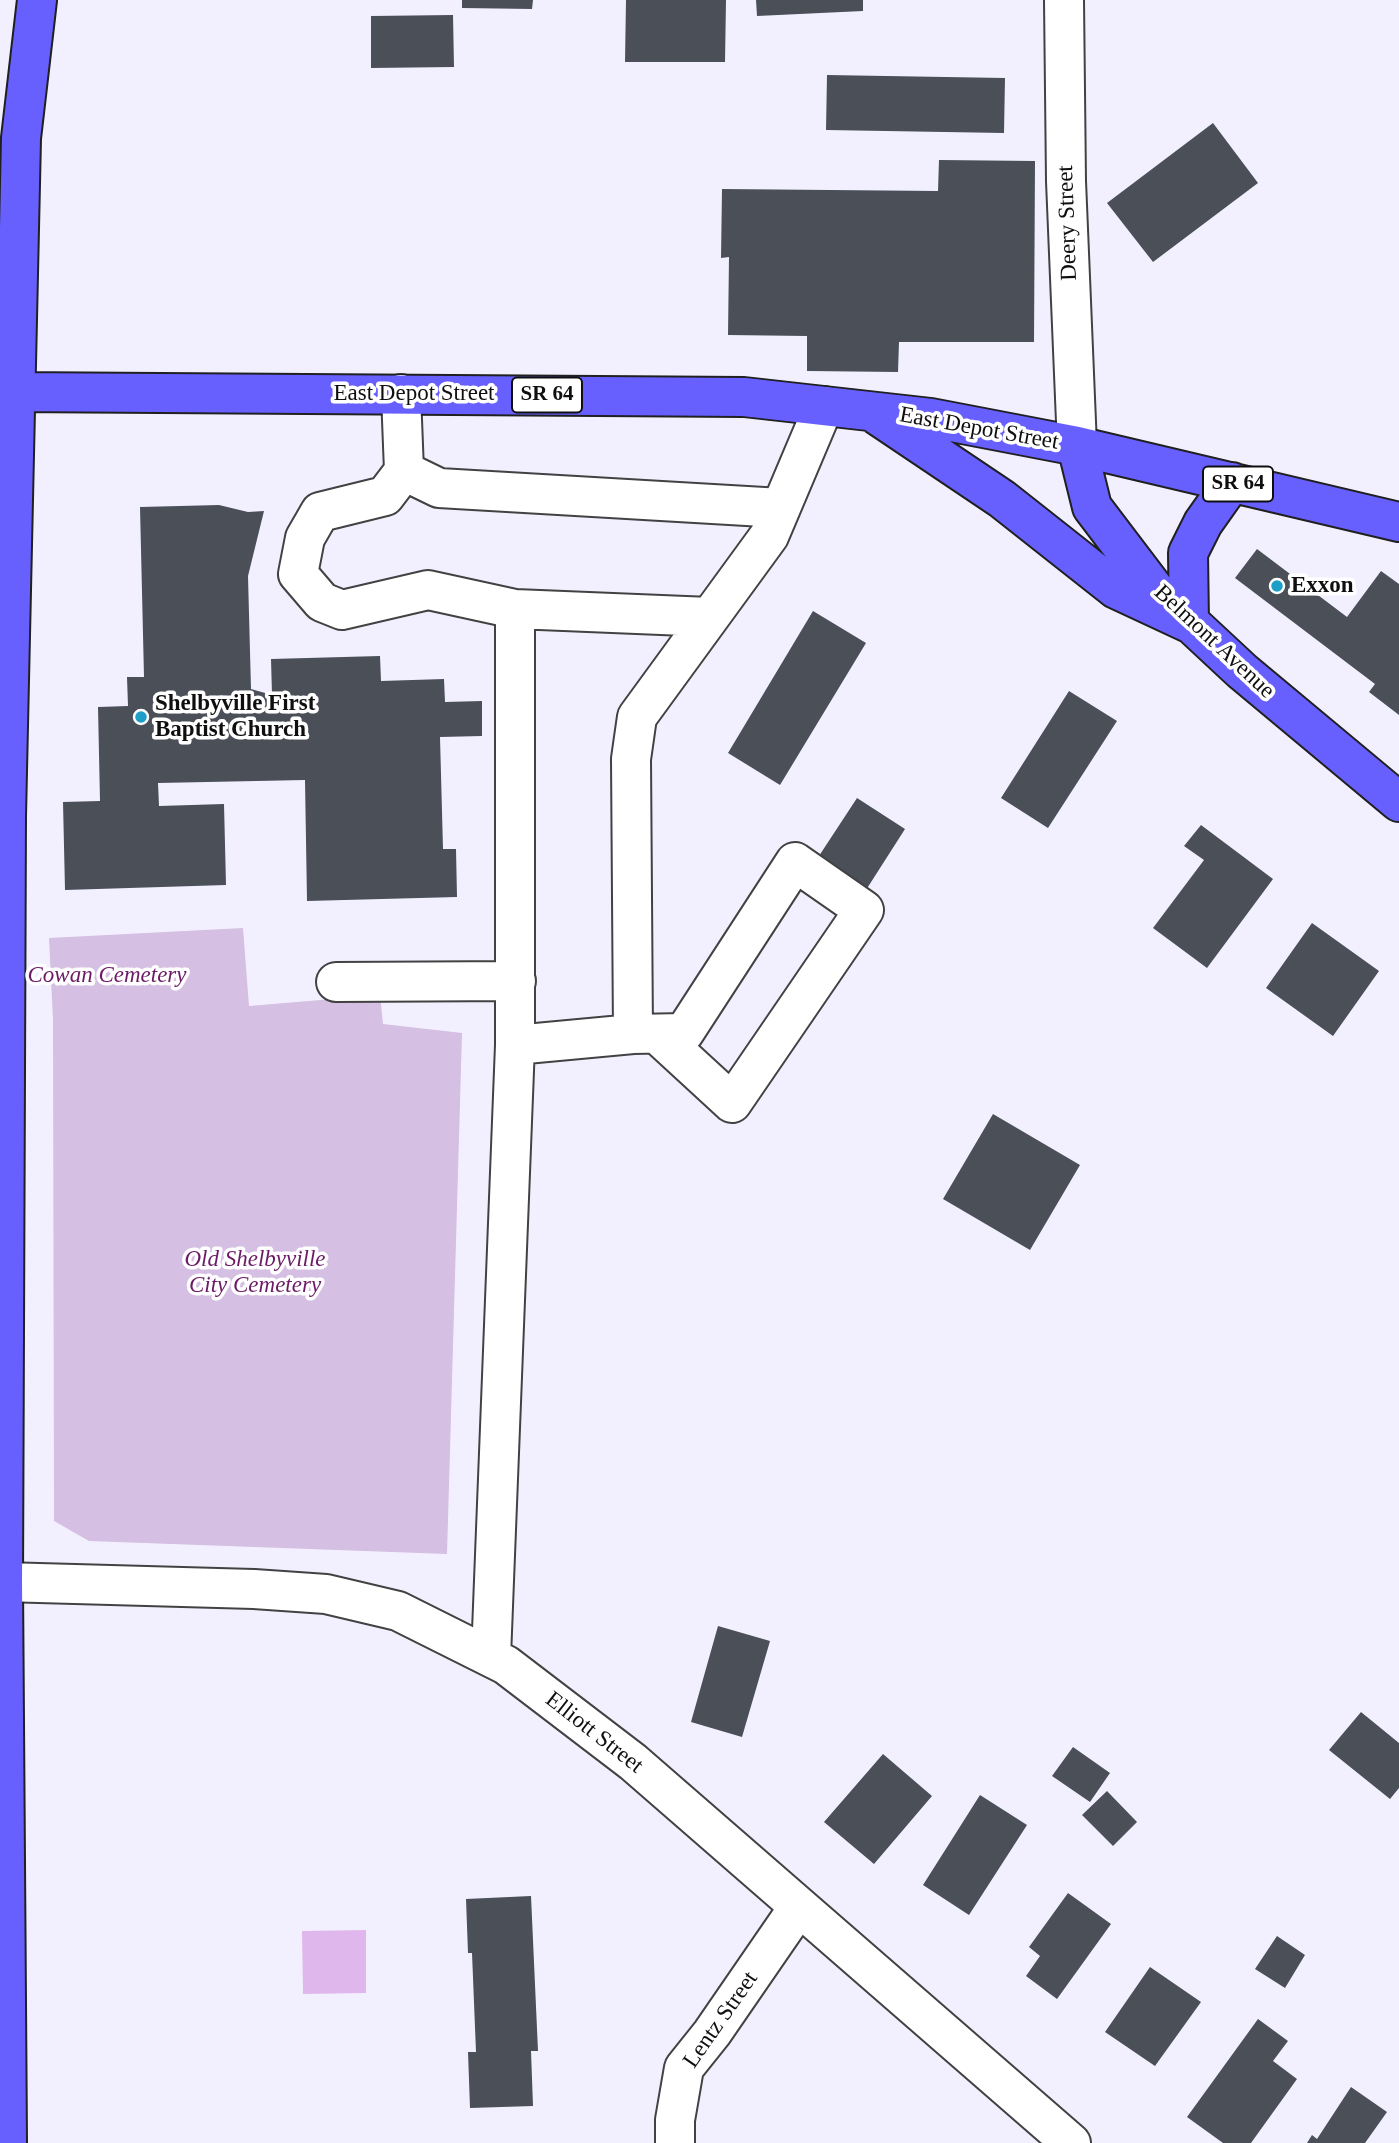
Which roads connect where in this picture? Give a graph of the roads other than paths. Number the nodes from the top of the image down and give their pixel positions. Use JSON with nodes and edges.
{"nodes":[{"id":1,"x":37,"y":0,"type":"edge"},
{"id":2,"x":1064,"y":0,"type":"edge"},
{"id":3,"x":7,"y":392,"type":"edge"},
{"id":4,"x":401,"y":394,"type":"junction"},
{"id":5,"x":824,"y":406,"type":"junction"},
{"id":6,"x":871,"y":411,"type":"junction"},
{"id":7,"x":1077,"y":446,"type":"junction"},
{"id":8,"x":404,"y":471,"type":"junction"},
{"id":9,"x":1232,"y":482,"type":"junction"},
{"id":10,"x":781,"y":508,"type":"junction"},
{"id":11,"x":1399,"y":522,"type":"edge"},
{"id":12,"x":515,"y":609,"type":"junction"},
{"id":13,"x":710,"y":617,"type":"junction"},
{"id":14,"x":1189,"y":623,"type":"junction"},
{"id":15,"x":1399,"y":803,"type":"edge"},
{"id":16,"x":3,"y":816,"type":"edge"},
{"id":17,"x":516,"y":981,"type":"junction"},
{"id":18,"x":336,"y":982,"type":"dead end"},
{"id":19,"x":645,"y":1034,"type":"junction"},
{"id":20,"x":515,"y":1045,"type":"junction"},
{"id":21,"x":2,"y":1384,"type":"edge"},
{"id":22,"x":3,"y":1582,"type":"junction"},
{"id":23,"x":491,"y":1657,"type":"junction"},
{"id":24,"x":2,"y":1821,"type":"edge"},
{"id":25,"x":798,"y":1908,"type":"junction"},
{"id":26,"x":7,"y":2143,"type":"edge"},
{"id":27,"x":675,"y":2143,"type":"edge"},
{"id":28,"x":1072,"y":2143,"type":"edge"}],
"edges":[{"from":1,"to":3,"type":"main road"},
{"from":2,"to":7,"type":"street","name":"Deery Street"},
{"from":3,"to":4,"type":"main road","name":"East Depot Street","number":"SR 64"},
{"from":3,"to":16,"type":"main road"},
{"from":4,"to":5,"type":"main road","name":"East Depot Street","number":"SR 64"},
{"from":4,"to":8,"type":"street"},
{"from":5,"to":6,"type":"main road","name":"East Depot Street","number":"SR 64"},
{"from":5,"to":10,"type":"street"},
{"from":6,"to":7,"type":"main road","name":"East Depot Street","number":"SR 64"},
{"from":6,"to":14,"type":"main road"},
{"from":7,"to":9,"type":"main road","number":"SR 64"},
{"from":7,"to":14,"type":"main road","name":"Belmont Avenue"},
{"from":8,"to":10,"type":"street"},
{"from":8,"to":12,"type":"street"},
{"from":9,"to":11,"type":"main road","number":"SR 64"},
{"from":9,"to":14,"type":"main road"},
{"from":10,"to":13,"type":"street"},
{"from":12,"to":13,"type":"street"},
{"from":12,"to":17,"type":"street"},
{"from":13,"to":19,"type":"street"},
{"from":14,"to":15,"type":"main road","name":"Belmont Avenue"},
{"from":16,"to":21,"type":"main road"},
{"from":17,"to":18,"type":"street"},
{"from":17,"to":20,"type":"street"},
{"from":19,"to":19,"type":"street"},
{"from":19,"to":20,"type":"street"},
{"from":20,"to":23,"type":"street"},
{"from":21,"to":22,"type":"main road"},
{"from":22,"to":23,"type":"street","name":"Elliott Street"},
{"from":22,"to":24,"type":"main road"},
{"from":23,"to":25,"type":"street","name":"Elliott Street"},
{"from":24,"to":26,"type":"main road"},
{"from":25,"to":27,"type":"street","name":"Lentz Street"},
{"from":25,"to":28,"type":"street","name":"Elliott Street"}]}
